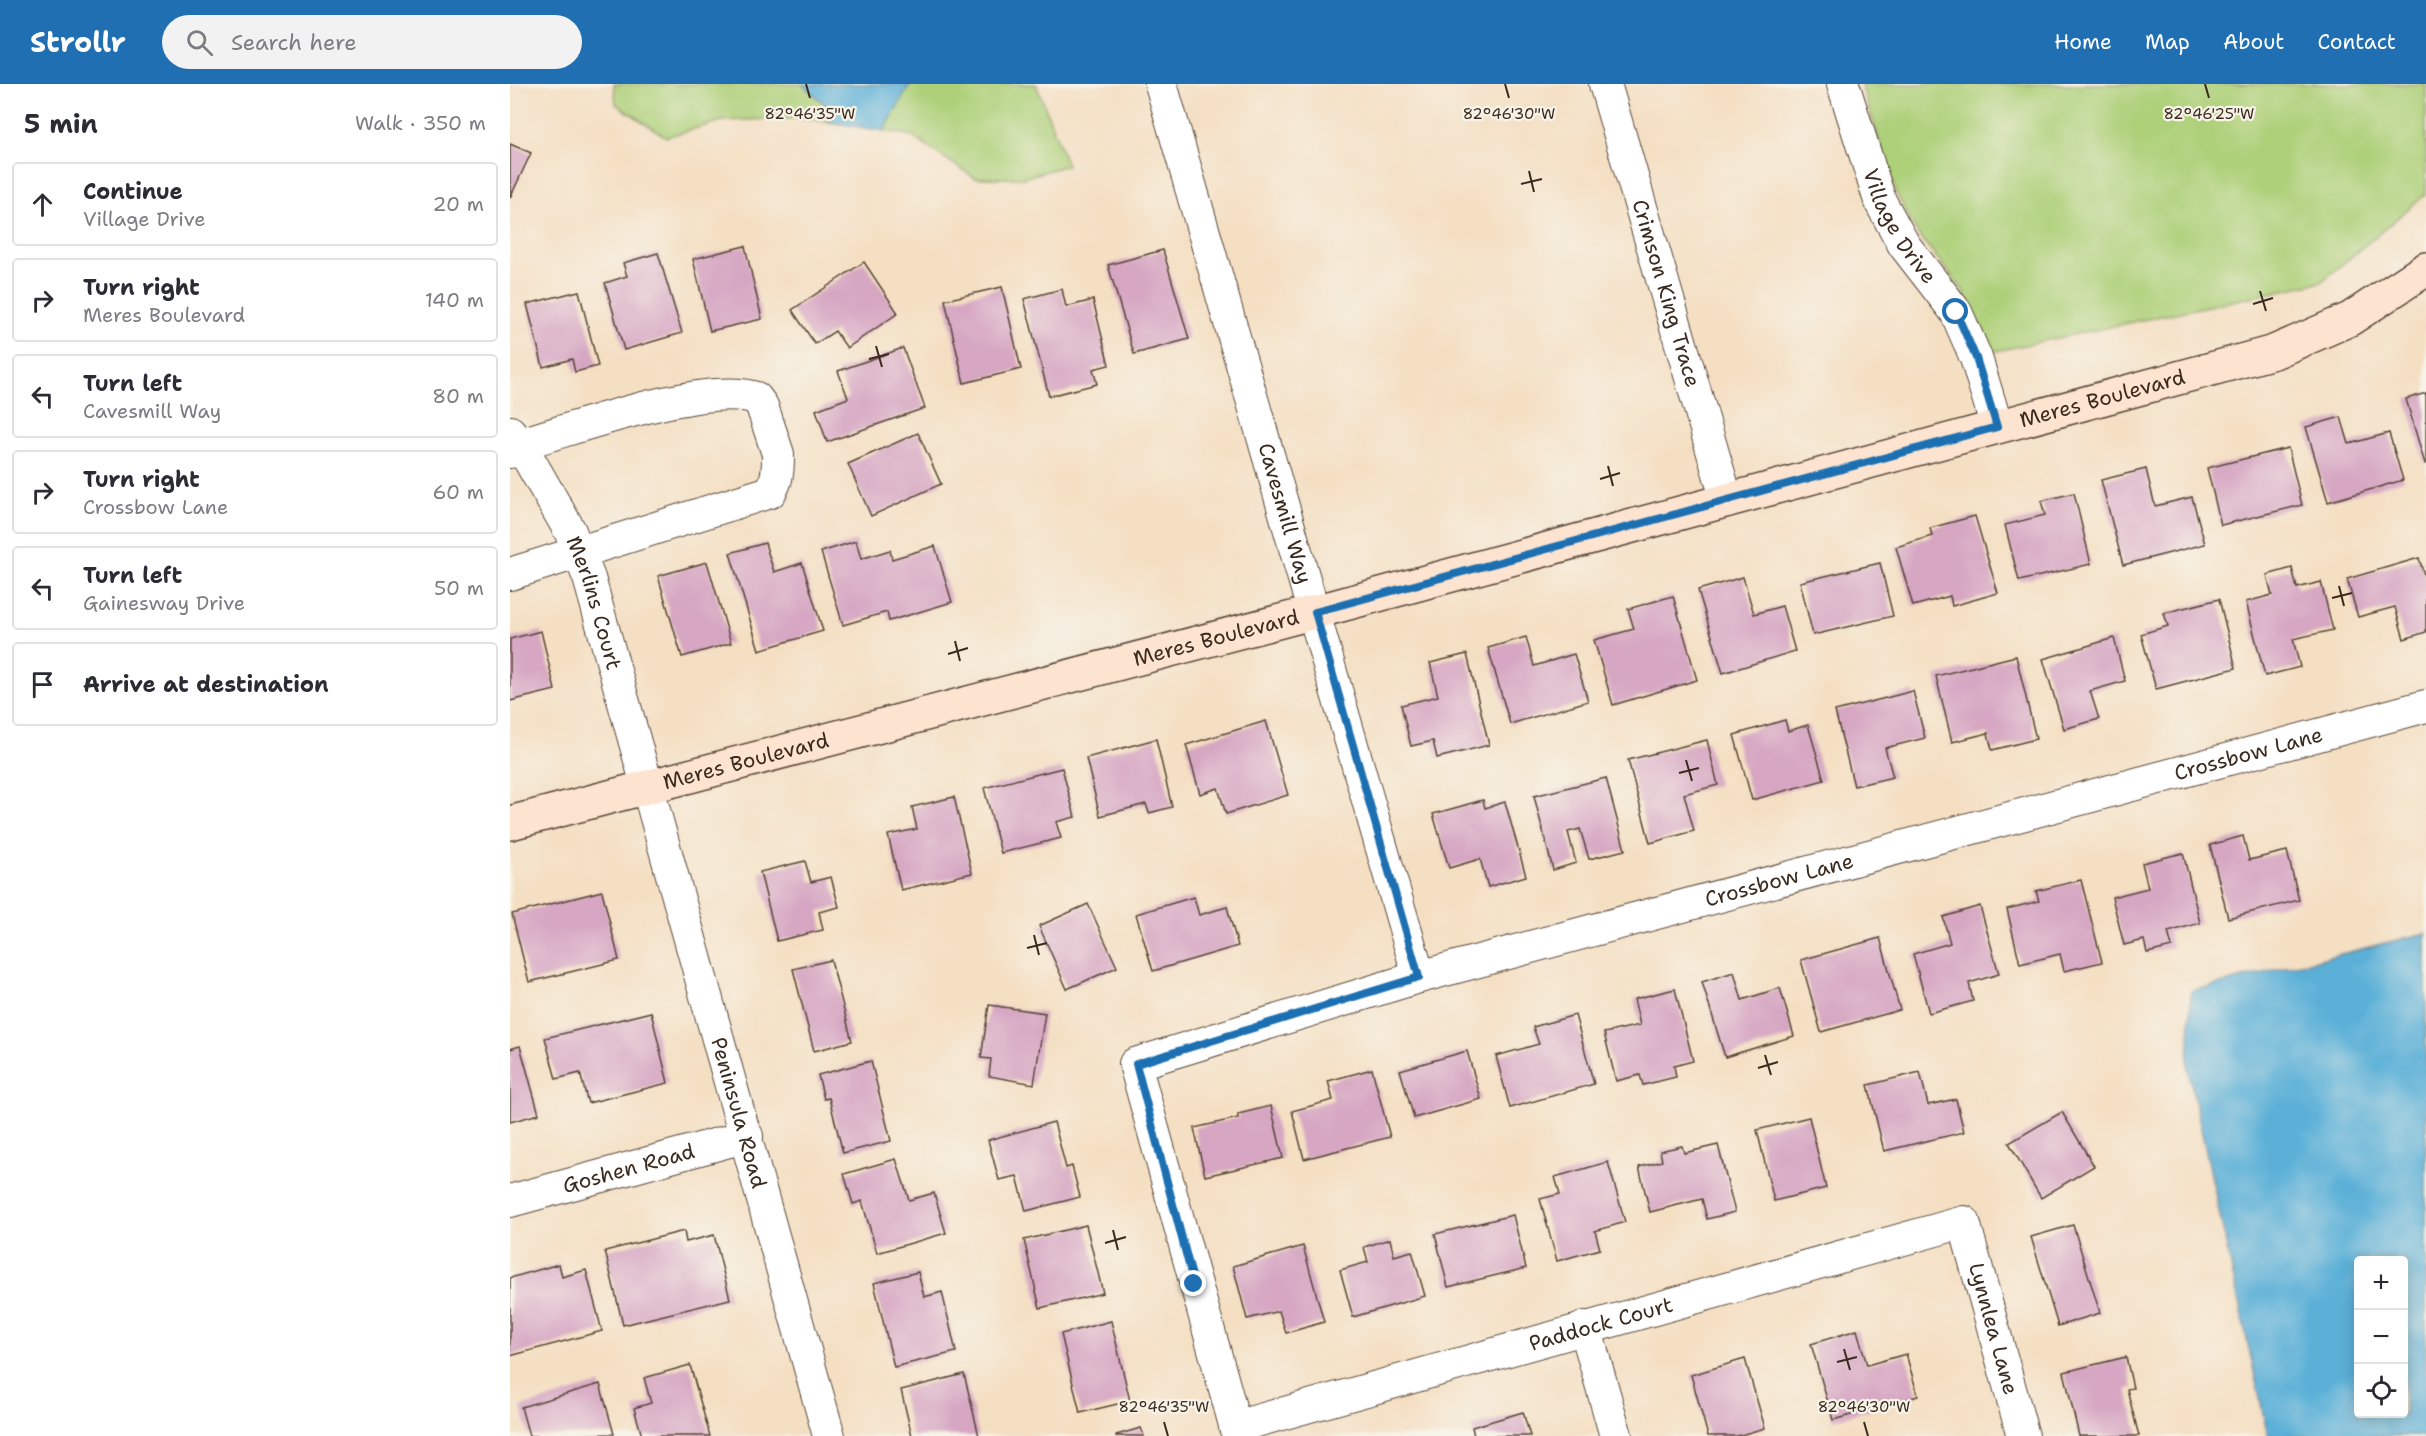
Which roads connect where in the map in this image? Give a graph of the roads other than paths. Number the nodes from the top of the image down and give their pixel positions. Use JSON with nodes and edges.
{"nodes":[{"id":1,"x":1161,"y":84,"type":"edge"},
{"id":2,"x":1605,"y":84,"type":"edge"},
{"id":3,"x":1844,"y":84,"type":"edge"},
{"id":4,"x":2426,"y":269,"type":"edge"},
{"id":5,"x":1997,"y":427,"type":"junction"},
{"id":6,"x":513,"y":443,"type":"edge"},
{"id":7,"x":1727,"y":501,"type":"junction"},
{"id":8,"x":580,"y":554,"type":"junction"},
{"id":9,"x":510,"y":574,"type":"edge"},
{"id":10,"x":1315,"y":612,"type":"junction"},
{"id":11,"x":2426,"y":706,"type":"edge"},
{"id":12,"x":647,"y":788,"type":"junction"},
{"id":13,"x":510,"y":823,"type":"edge"},
{"id":14,"x":1419,"y":977,"type":"junction"},
{"id":15,"x":747,"y":1136,"type":"junction"},
{"id":16,"x":510,"y":1201,"type":"edge"},
{"id":17,"x":1964,"y":1222,"type":"joint"},
{"id":18,"x":1585,"y":1327,"type":"junction"},
{"id":19,"x":1236,"y":1432,"type":"edge"},
{"id":20,"x":829,"y":1436,"type":"edge"},
{"id":21,"x":1616,"y":1436,"type":"edge"},
{"id":22,"x":2023,"y":1436,"type":"edge"}],
"edges":[{"from":1,"to":10,"type":"street","name":"Cavesmill Way"},
{"from":2,"to":7,"type":"street","name":"Crimson King Trace"},
{"from":3,"to":5,"type":"street","name":"Village Drive"},
{"from":4,"to":5,"type":"street","name":"Meres Boulevard"},
{"from":5,"to":7,"type":"street","name":"Meres Boulevard"},
{"from":6,"to":8,"type":"street","name":"Merlins Court"},
{"from":6,"to":8,"type":"street"},
{"from":7,"to":10,"type":"street","name":"Meres Boulevard"},
{"from":8,"to":9,"type":"street"},
{"from":8,"to":12,"type":"street","name":"Merlins Court"},
{"from":10,"to":12,"type":"street","name":"Meres Boulevard"},
{"from":10,"to":14,"type":"street","name":"Cavesmill Way"},
{"from":11,"to":14,"type":"street","name":"Crossbow Lane"},
{"from":12,"to":13,"type":"street","name":"Meres Boulevard"},
{"from":12,"to":15,"type":"street","name":"Peninsula Road"},
{"from":14,"to":19,"type":"street","name":"Crossbow Lane"},
{"from":15,"to":16,"type":"street","name":"Goshen Road"},
{"from":15,"to":20,"type":"street","name":"Peninsula Road"},
{"from":17,"to":18,"type":"street","name":"Paddock Court"},
{"from":17,"to":22,"type":"street","name":"Lynnlea Lane"},
{"from":18,"to":19,"type":"street","name":"Paddock Court"},
{"from":18,"to":21,"type":"street"}]}
